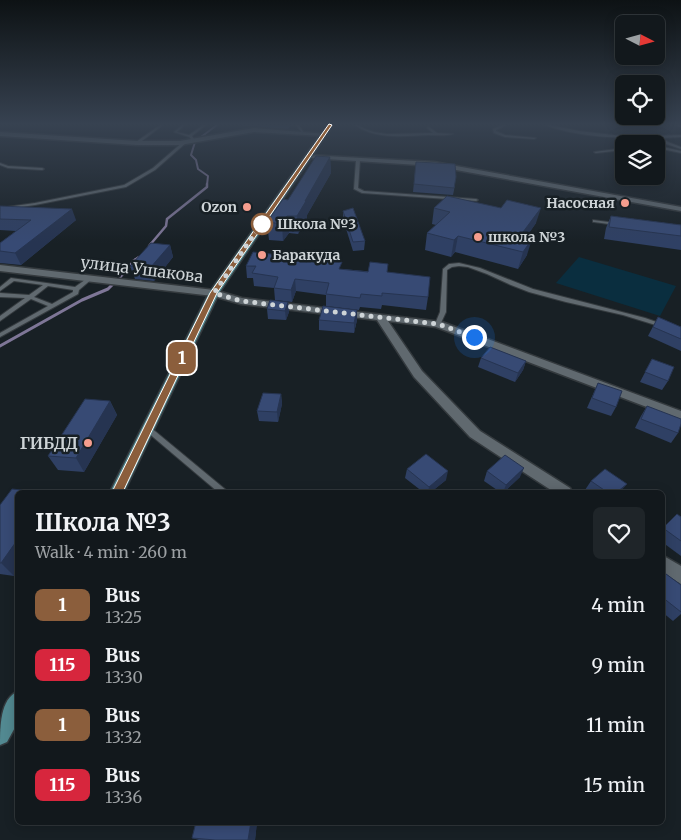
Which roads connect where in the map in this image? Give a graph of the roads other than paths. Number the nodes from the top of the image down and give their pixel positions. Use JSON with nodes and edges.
{"nodes":[{"id":1,"x":0,"y":164,"type":"edge"},
{"id":2,"x":159,"y":164,"type":"edge"},
{"id":3,"x":304,"y":164,"type":"edge"},
{"id":4,"x":357,"y":164,"type":"edge"},
{"id":5,"x":435,"y":164,"type":"edge"},
{"id":6,"x":42,"y":169,"type":"dead end"},
{"id":7,"x":476,"y":200,"type":"edge"},
{"id":8,"x":0,"y":209,"type":"edge"},
{"id":9,"x":681,"y":209,"type":"edge"},
{"id":10,"x":594,"y":221,"type":"dead end"},
{"id":11,"x":623,"y":225,"type":"edge"},
{"id":12,"x":0,"y":268,"type":"edge"},
{"id":13,"x":91,"y":278,"type":"junction"},
{"id":14,"x":48,"y":284,"type":"junction"},
{"id":15,"x":0,"y":289,"type":"edge"},
{"id":16,"x":76,"y":289,"type":"junction"},
{"id":17,"x":214,"y":293,"type":"junction"},
{"id":18,"x":0,"y":295,"type":"edge"},
{"id":19,"x":30,"y":298,"type":"junction"},
{"id":20,"x":53,"y":306,"type":"junction"},
{"id":21,"x":380,"y":317,"type":"junction"},
{"id":22,"x":0,"y":319,"type":"edge"},
{"id":23,"x":438,"y":324,"type":"junction"},
{"id":24,"x":669,"y":328,"type":"edge"},
{"id":25,"x":0,"y":335,"type":"edge"},
{"id":26,"x":681,"y":416,"type":"edge"},
{"id":27,"x":148,"y":429,"type":"junction"},
{"id":28,"x":118,"y":490,"type":"edge"},
{"id":29,"x":220,"y":490,"type":"edge"},
{"id":30,"x":562,"y":490,"type":"edge"},
{"id":31,"x":665,"y":564,"type":"edge"},
{"id":32,"x":681,"y":576,"type":"edge"},
{"id":33,"x":15,"y":709,"type":"edge"},
{"id":34,"x":0,"y":735,"type":"edge"}],
"edges":[{"from":1,"to":6,"type":"lane"},
{"from":2,"to":8,"type":"lane"},
{"from":3,"to":17,"type":"main road"},
{"from":4,"to":7,"type":"lane"},
{"from":5,"to":9,"type":"street"},
{"from":10,"to":11,"type":"lane"},
{"from":12,"to":13,"type":"street","name":"улица Ушакова"},
{"from":13,"to":16,"type":"lane"},
{"from":13,"to":17,"type":"street","name":"улица Ушакова"},
{"from":14,"to":15,"type":"lane"},
{"from":14,"to":16,"type":"lane"},
{"from":14,"to":19,"type":"lane"},
{"from":16,"to":20,"type":"lane"},
{"from":17,"to":21,"type":"street","name":"улица Ушакова"},
{"from":17,"to":27,"type":"main road"},
{"from":18,"to":19,"type":"lane"},
{"from":19,"to":20,"type":"lane"},
{"from":19,"to":22,"type":"lane"},
{"from":20,"to":25,"type":"lane"},
{"from":21,"to":23,"type":"street","name":"улица Ушакова"},
{"from":21,"to":30,"type":"street"},
{"from":23,"to":24,"type":"lane"},
{"from":23,"to":26,"type":"street","name":"улица Ушакова"},
{"from":27,"to":28,"type":"main road"},
{"from":27,"to":29,"type":"lane"},
{"from":31,"to":32,"type":"street"},
{"from":33,"to":34,"type":"main road"}]}
